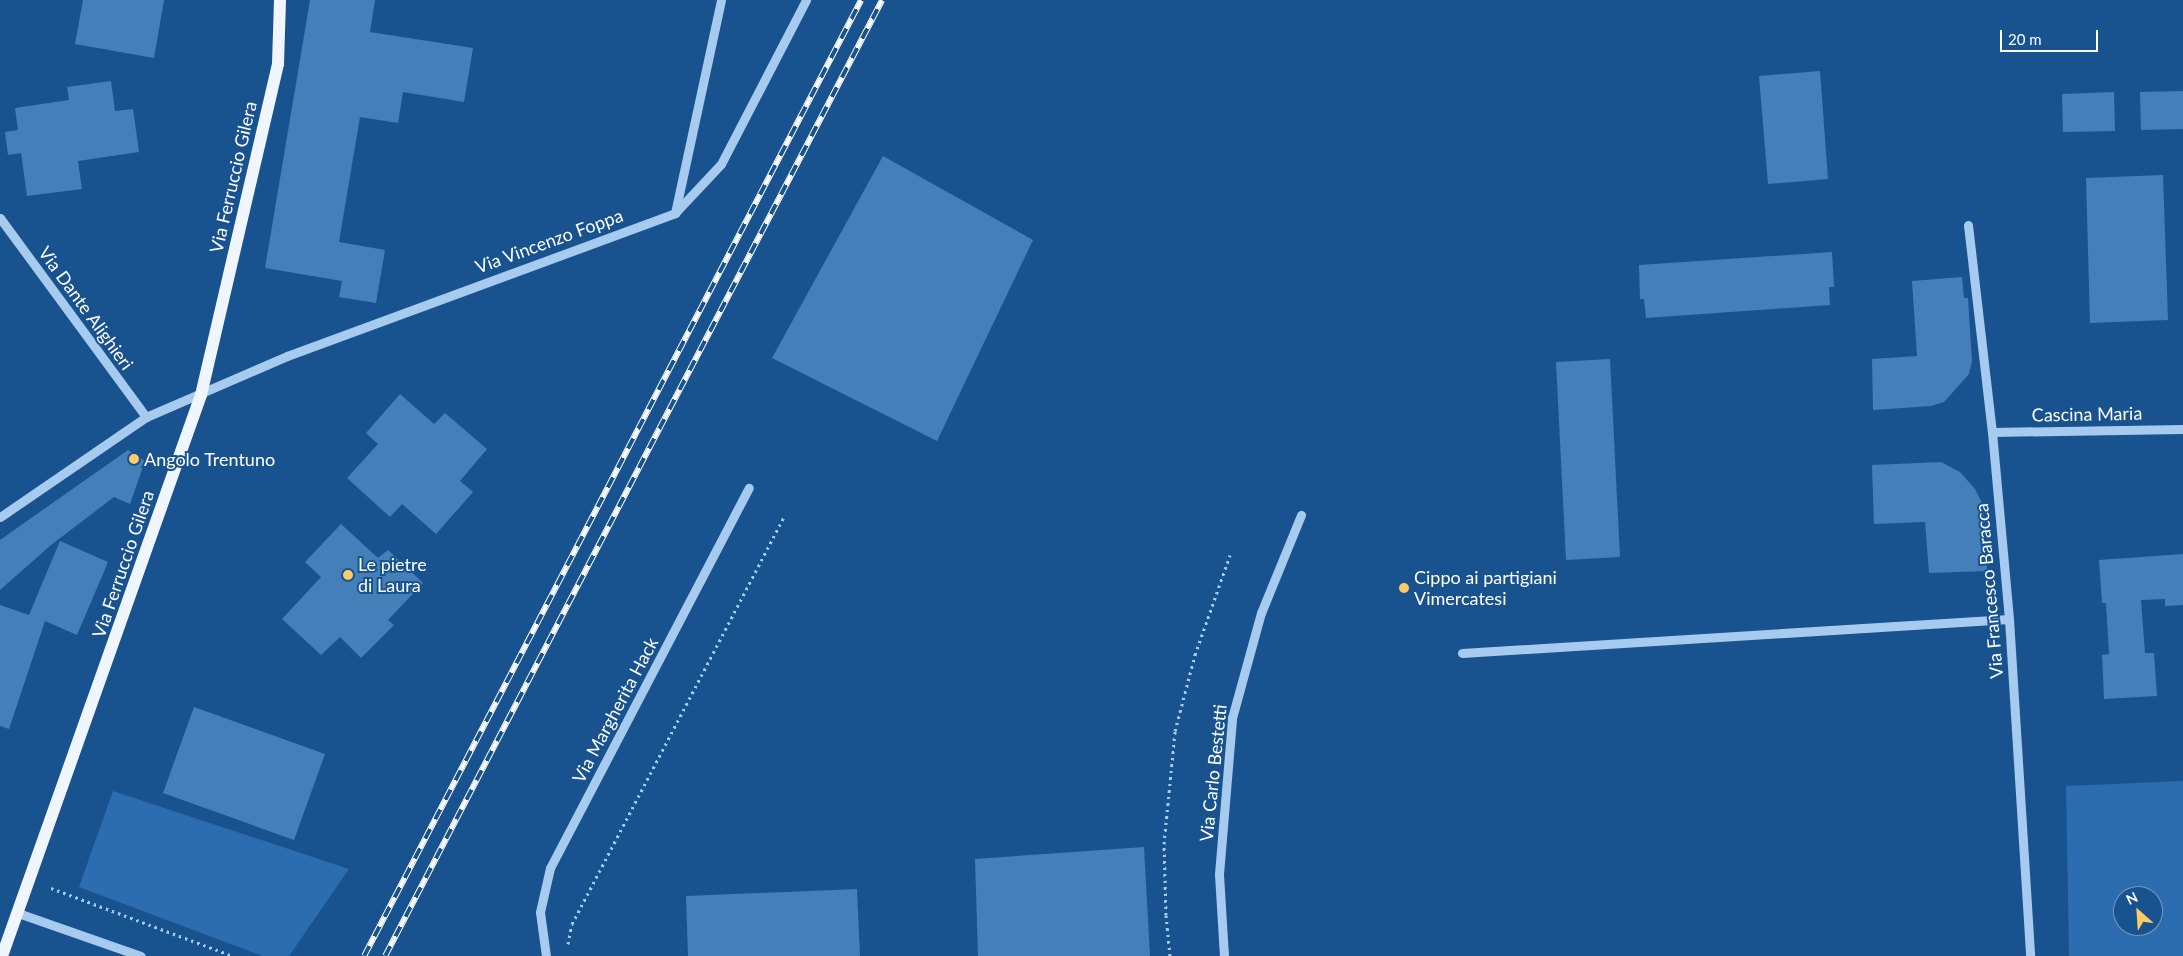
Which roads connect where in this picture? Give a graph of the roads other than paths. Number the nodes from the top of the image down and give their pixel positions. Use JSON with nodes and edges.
{"nodes":[{"id":1,"x":280,"y":0,"type":"edge"},
{"id":2,"x":721,"y":0,"type":"edge"},
{"id":3,"x":806,"y":0,"type":"edge"},
{"id":4,"x":675,"y":213,"type":"junction"},
{"id":5,"x":0,"y":218,"type":"edge"},
{"id":6,"x":1968,"y":225,"type":"dead end"},
{"id":7,"x":201,"y":394,"type":"junction"},
{"id":8,"x":146,"y":417,"type":"junction"},
{"id":9,"x":2183,"y":429,"type":"edge"},
{"id":10,"x":1992,"y":432,"type":"junction"},
{"id":11,"x":749,"y":488,"type":"dead end"},
{"id":12,"x":1301,"y":515,"type":"dead end"},
{"id":13,"x":0,"y":517,"type":"edge"},
{"id":14,"x":2009,"y":619,"type":"junction"},
{"id":15,"x":1462,"y":653,"type":"dead end"},
{"id":16,"x":18,"y":913,"type":"junction"},
{"id":17,"x":2,"y":956,"type":"edge"},
{"id":18,"x":141,"y":956,"type":"edge"},
{"id":19,"x":546,"y":956,"type":"edge"},
{"id":20,"x":1224,"y":956,"type":"edge"},
{"id":21,"x":2030,"y":956,"type":"edge"}],
"edges":[{"from":1,"to":7,"type":"main road","name":"Via Ferruccio Gilera"},
{"from":2,"to":4,"type":"street"},
{"from":3,"to":4,"type":"street","name":"Via Vincenzo Foppa"},
{"from":4,"to":7,"type":"street","name":"Via Vincenzo Foppa"},
{"from":5,"to":8,"type":"street","name":"Via Dante Alighieri"},
{"from":6,"to":10,"type":"street","name":"Via Francesco Baracca"},
{"from":7,"to":8,"type":"street","name":"Via Vincenzo Foppa"},
{"from":7,"to":16,"type":"main road","name":"Via Ferruccio Gilera"},
{"from":8,"to":13,"type":"street","name":"Via Vincenzo Foppa"},
{"from":9,"to":10,"type":"street","name":"Cascina Maria"},
{"from":10,"to":14,"type":"street","name":"Via Francesco Baracca"},
{"from":11,"to":19,"type":"street","name":"Via Margherita Hack"},
{"from":12,"to":20,"type":"street","name":"Via Carlo Bestetti"},
{"from":14,"to":15,"type":"street"},
{"from":14,"to":21,"type":"street","name":"Via Francesco Baracca"},
{"from":16,"to":17,"type":"main road","name":"Via Ferruccio Gilera"},
{"from":16,"to":18,"type":"street"}]}
